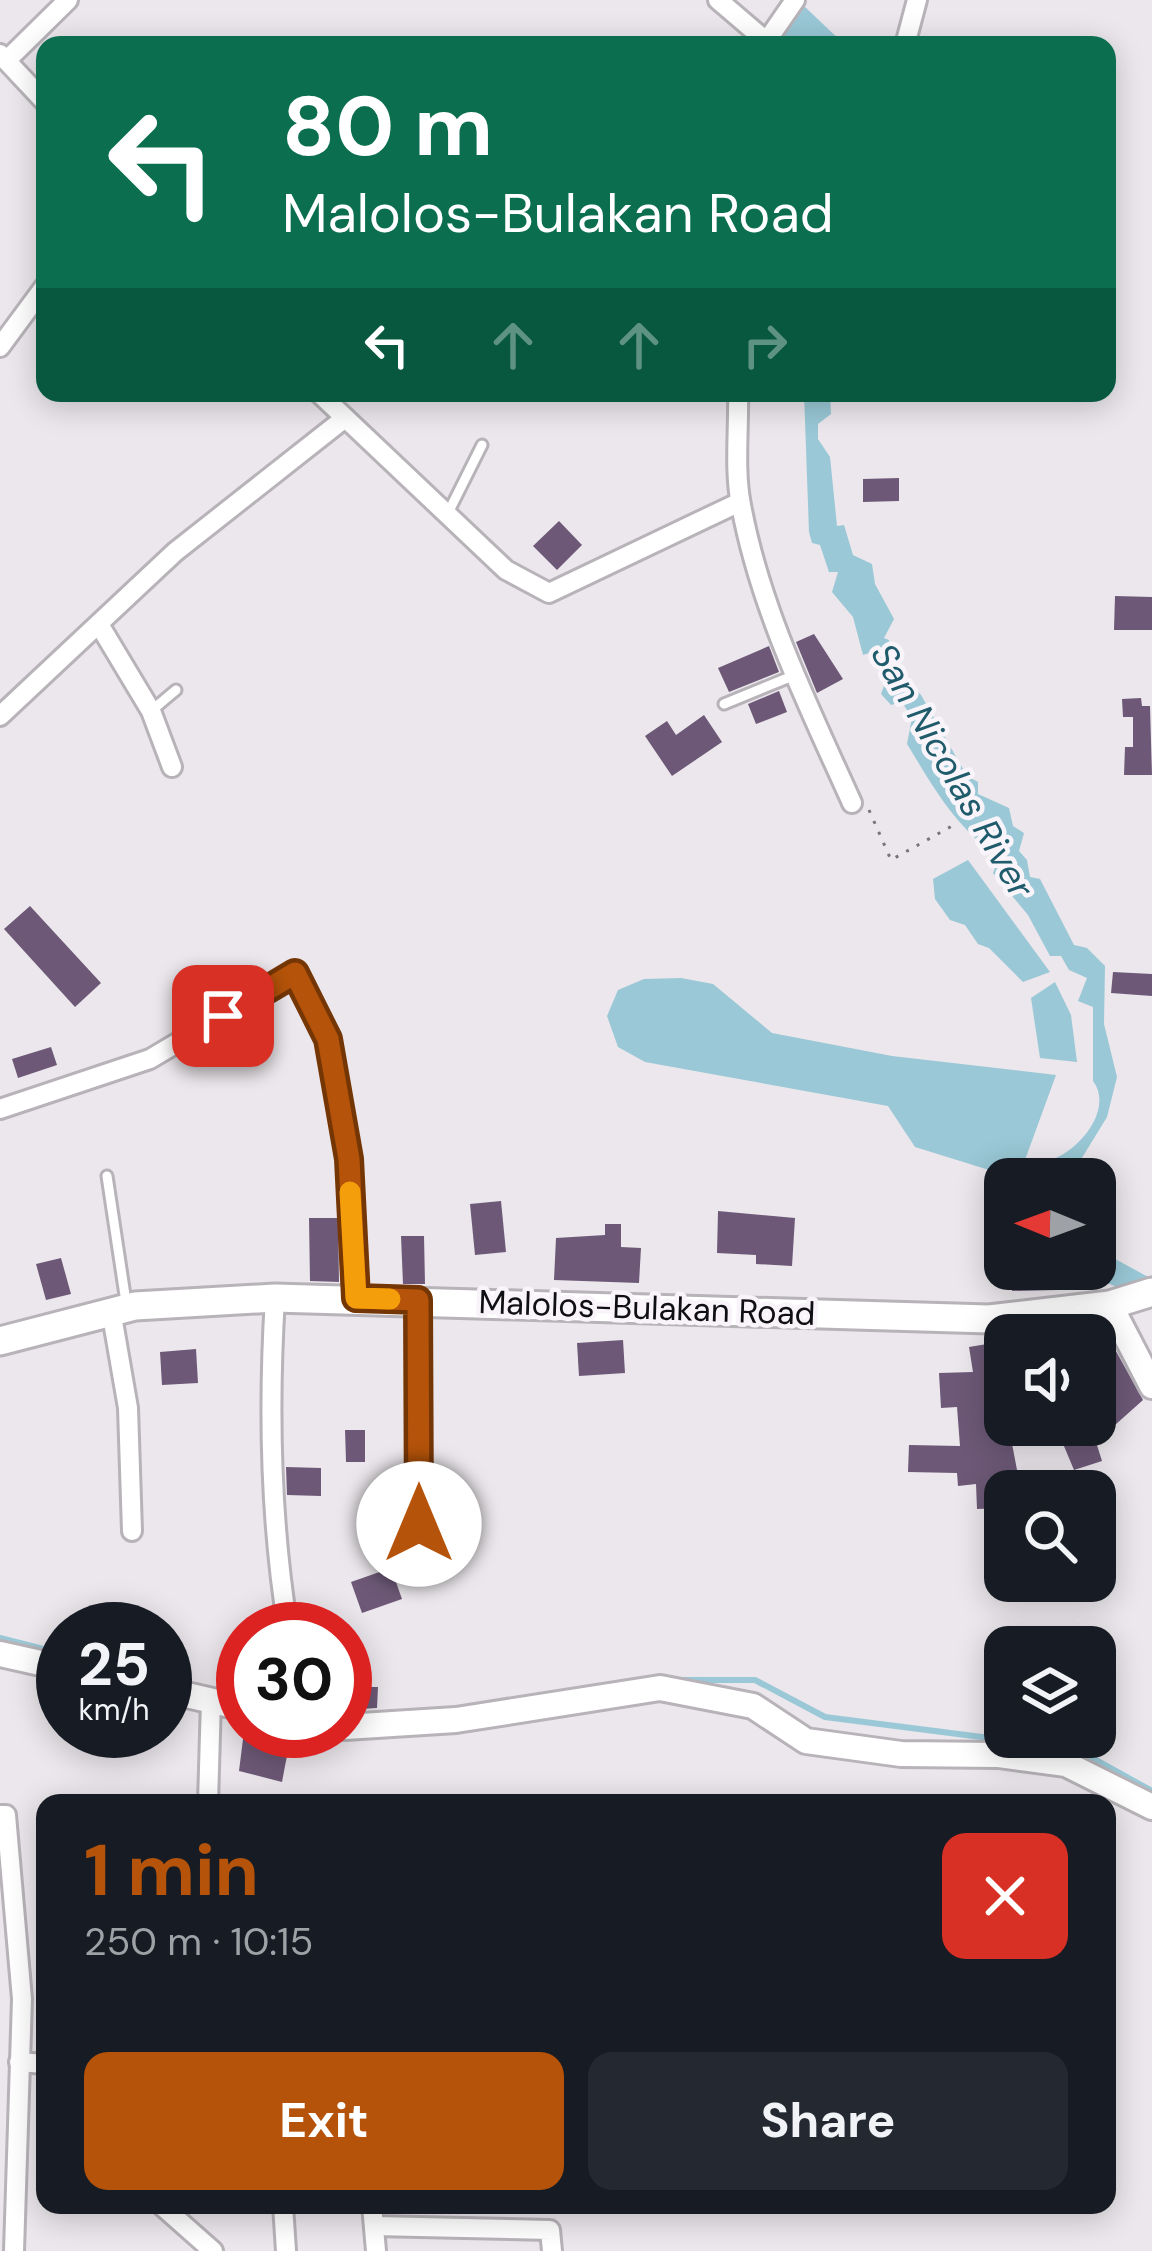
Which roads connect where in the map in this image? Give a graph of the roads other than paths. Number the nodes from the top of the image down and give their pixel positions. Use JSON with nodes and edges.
{"nodes":[{"id":1,"x":68,"y":0,"type":"edge"},
{"id":2,"x":718,"y":0,"type":"edge"},
{"id":3,"x":795,"y":0,"type":"edge"},
{"id":4,"x":917,"y":0,"type":"edge"},
{"id":5,"x":763,"y":36,"type":"edge"},
{"id":6,"x":769,"y":36,"type":"edge"},
{"id":7,"x":907,"y":36,"type":"edge"},
{"id":8,"x":4,"y":57,"type":"edge"},
{"id":9,"x":36,"y":92,"type":"edge"},
{"id":10,"x":36,"y":298,"type":"edge"},
{"id":11,"x":0,"y":347,"type":"edge"},
{"id":12,"x":329,"y":402,"type":"edge"},
{"id":13,"x":738,"y":402,"type":"edge"},
{"id":14,"x":345,"y":418,"type":"junction"},
{"id":15,"x":482,"y":445,"type":"dead end"},
{"id":16,"x":740,"y":502,"type":"junction"},
{"id":17,"x":447,"y":515,"type":"junction"},
{"id":18,"x":100,"y":626,"type":"junction"},
{"id":19,"x":795,"y":675,"type":"junction"},
{"id":20,"x":176,"y":690,"type":"dead end"},
{"id":21,"x":724,"y":704,"type":"dead end"},
{"id":22,"x":151,"y":710,"type":"junction"},
{"id":23,"x":0,"y":716,"type":"edge"},
{"id":24,"x":172,"y":767,"type":"dead end"},
{"id":25,"x":852,"y":802,"type":"road end"},
{"id":26,"x":0,"y":1109,"type":"edge"},
{"id":27,"x":107,"y":1176,"type":"dead end"},
{"id":28,"x":1152,"y":1292,"type":"edge"},
{"id":29,"x":275,"y":1298,"type":"junction"},
{"id":30,"x":356,"y":1298,"type":"junction"},
{"id":31,"x":418,"y":1300,"type":"junction"},
{"id":32,"x":1117,"y":1304,"type":"junction"},
{"id":33,"x":119,"y":1309,"type":"junction"},
{"id":34,"x":0,"y":1341,"type":"edge"},
{"id":35,"x":1152,"y":1386,"type":"edge"},
{"id":36,"x":132,"y":1531,"type":"dead end"},
{"id":37,"x":420,"y":1569,"type":"dead end"},
{"id":38,"x":283,"y":1602,"type":"edge"},
{"id":39,"x":0,"y":1654,"type":"edge"},
{"id":40,"x":36,"y":1662,"type":"edge"},
{"id":41,"x":192,"y":1696,"type":"edge"},
{"id":42,"x":211,"y":1700,"type":"junction"},
{"id":43,"x":216,"y":1701,"type":"edge"},
{"id":44,"x":372,"y":1725,"type":"edge"},
{"id":45,"x":208,"y":1794,"type":"edge"},
{"id":46,"x":1152,"y":1807,"type":"edge"},
{"id":47,"x":0,"y":1816,"type":"edge"},
{"id":48,"x":22,"y":1999,"type":"junction"},
{"id":49,"x":0,"y":2001,"type":"edge"},
{"id":50,"x":19,"y":2062,"type":"junction"},
{"id":51,"x":36,"y":2063,"type":"edge"},
{"id":52,"x":171,"y":2214,"type":"edge"},
{"id":53,"x":284,"y":2214,"type":"edge"},
{"id":54,"x":373,"y":2214,"type":"edge"},
{"id":55,"x":374,"y":2226,"type":"junction"},
{"id":56,"x":461,"y":2228,"type":"junction"},
{"id":57,"x":14,"y":2251,"type":"edge"},
{"id":58,"x":213,"y":2251,"type":"edge"},
{"id":59,"x":286,"y":2251,"type":"edge"},
{"id":60,"x":376,"y":2251,"type":"edge"},
{"id":61,"x":462,"y":2251,"type":"edge"},
{"id":62,"x":552,"y":2251,"type":"edge"}],
"edges":[{"from":1,"to":8,"type":"street"},
{"from":2,"to":5,"type":"street"},
{"from":3,"to":6,"type":"street"},
{"from":4,"to":7,"type":"street"},
{"from":8,"to":9,"type":"street"},
{"from":10,"to":11,"type":"street"},
{"from":12,"to":14,"type":"street"},
{"from":13,"to":16,"type":"street"},
{"from":14,"to":17,"type":"street"},
{"from":14,"to":18,"type":"street"},
{"from":15,"to":17,"type":"lane"},
{"from":16,"to":17,"type":"street"},
{"from":16,"to":19,"type":"street"},
{"from":18,"to":22,"type":"street"},
{"from":18,"to":23,"type":"street"},
{"from":19,"to":21,"type":"lane"},
{"from":19,"to":25,"type":"street"},
{"from":20,"to":22,"type":"lane"},
{"from":22,"to":24,"type":"street"},
{"from":26,"to":30,"type":"street"},
{"from":27,"to":33,"type":"lane"},
{"from":28,"to":32,"type":"main road","name":"Malolos-Bulakan Road"},
{"from":29,"to":30,"type":"main road","name":"Malolos-Bulakan Road"},
{"from":29,"to":33,"type":"main road","name":"Malolos-Bulakan Road"},
{"from":29,"to":38,"type":"street"},
{"from":30,"to":31,"type":"main road","name":"Malolos-Bulakan Road"},
{"from":31,"to":32,"type":"main road","name":"Malolos-Bulakan Road"},
{"from":31,"to":37,"type":"street"},
{"from":32,"to":35,"type":"street"},
{"from":33,"to":34,"type":"main road","name":"Malolos-Bulakan Road"},
{"from":33,"to":36,"type":"street"},
{"from":39,"to":40,"type":"street"},
{"from":41,"to":42,"type":"street"},
{"from":42,"to":43,"type":"street"},
{"from":42,"to":45,"type":"street"},
{"from":44,"to":46,"type":"street"},
{"from":47,"to":48,"type":"street"},
{"from":48,"to":49,"type":"street"},
{"from":48,"to":50,"type":"street"},
{"from":50,"to":51,"type":"street"},
{"from":50,"to":57,"type":"street"},
{"from":52,"to":58,"type":"street"},
{"from":53,"to":59,"type":"street"},
{"from":54,"to":55,"type":"street"},
{"from":55,"to":56,"type":"street"},
{"from":55,"to":60,"type":"street"},
{"from":56,"to":61,"type":"street"},
{"from":56,"to":62,"type":"street"}]}
